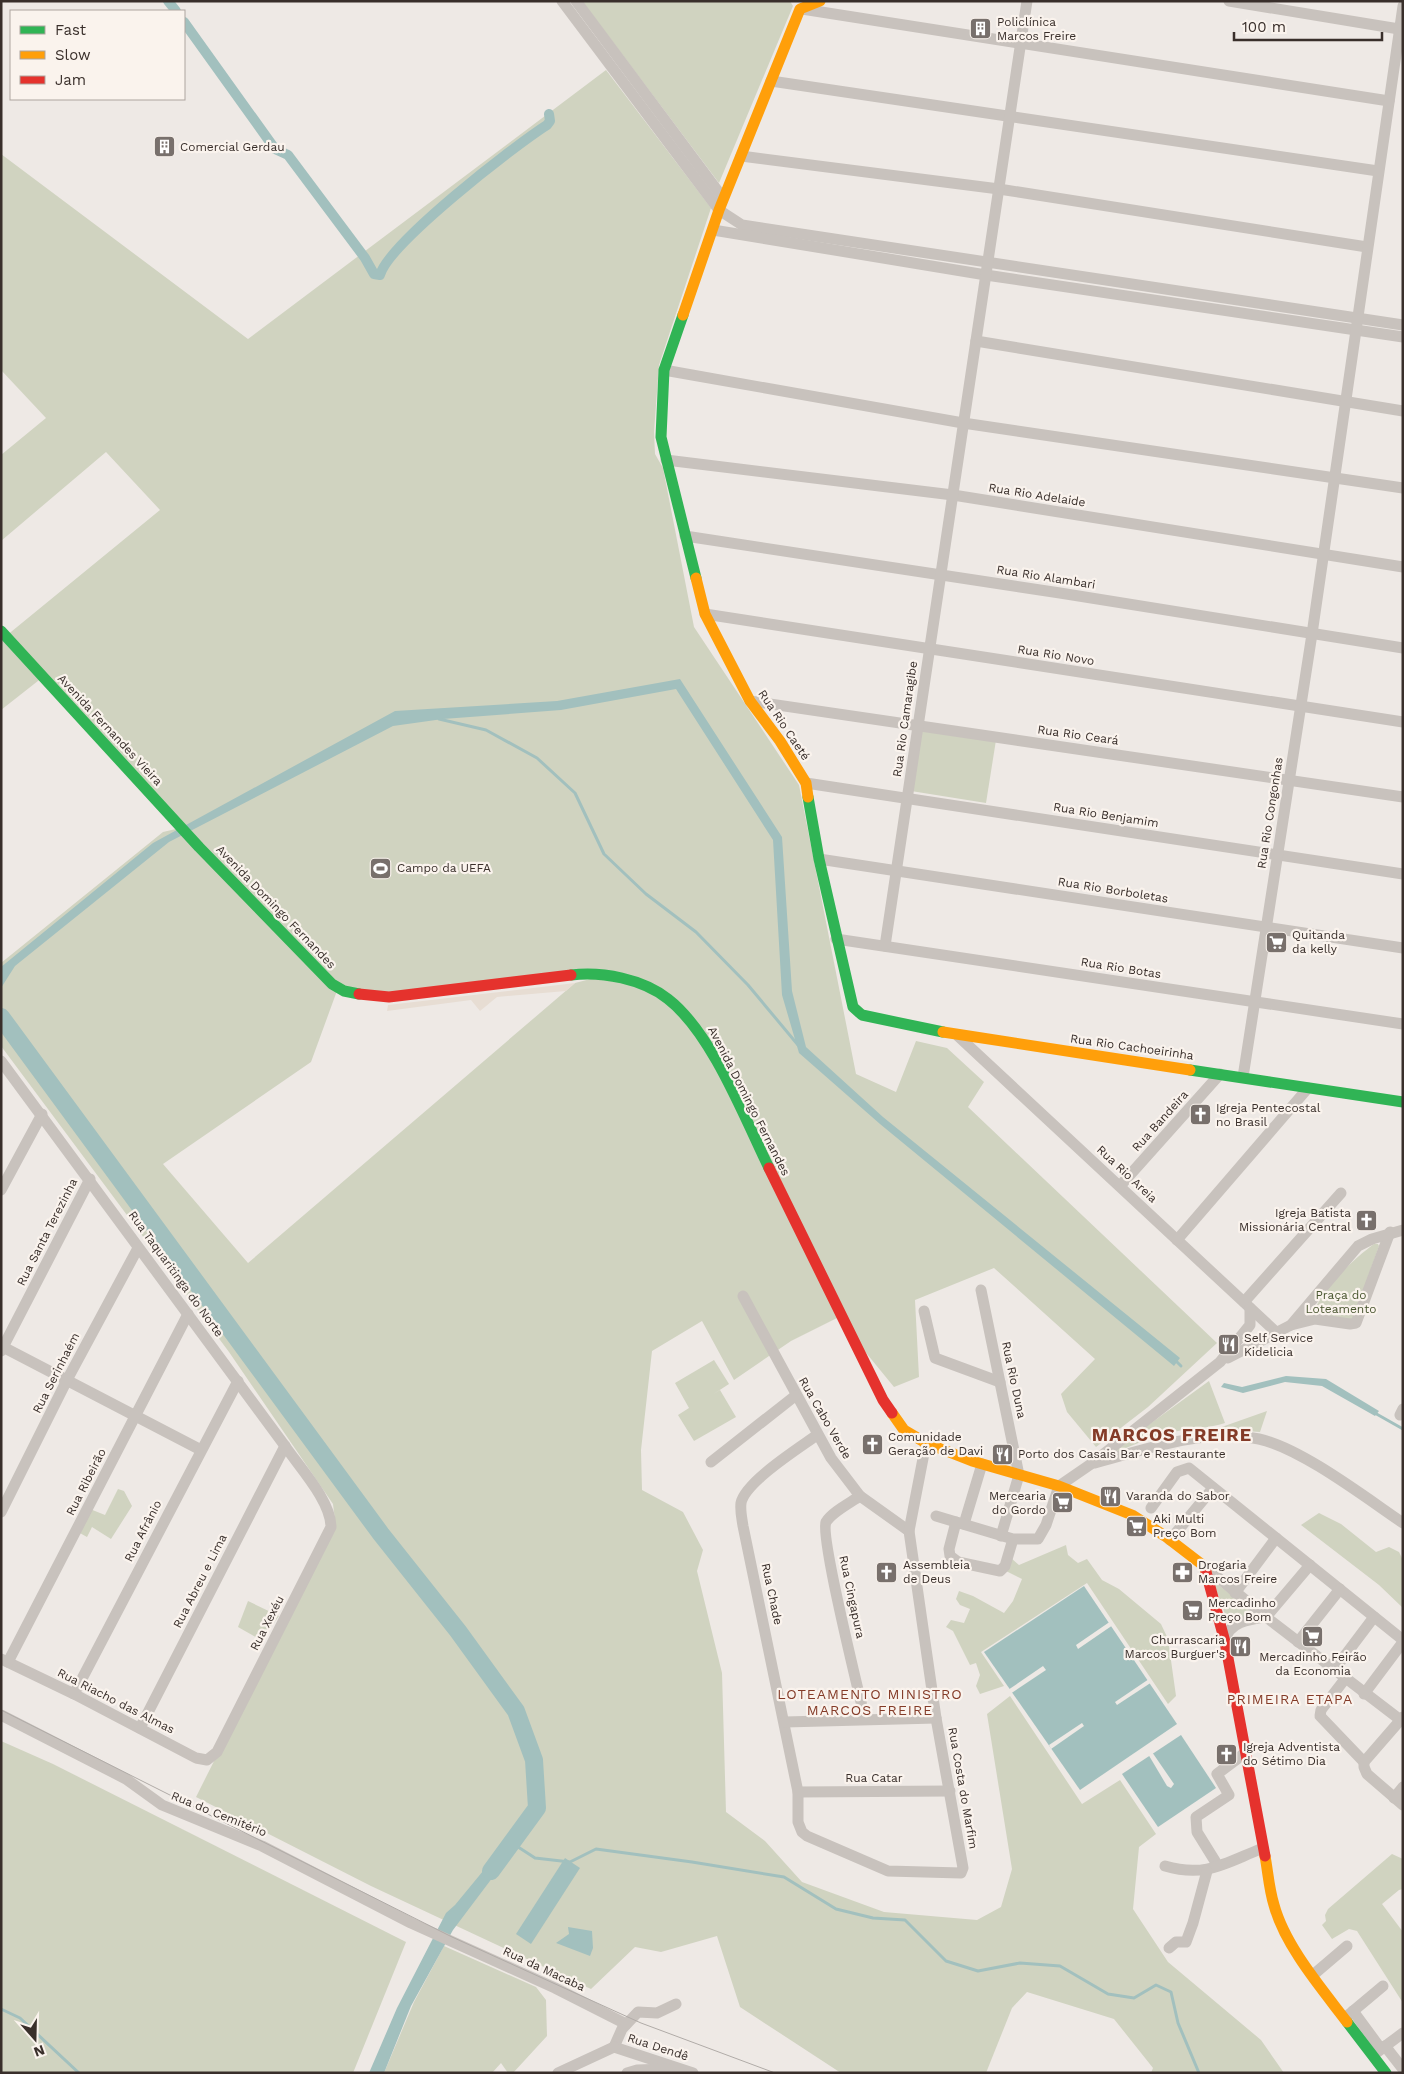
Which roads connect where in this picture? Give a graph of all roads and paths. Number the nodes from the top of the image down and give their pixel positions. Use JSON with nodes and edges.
{"nodes":[{"id":1,"x":562,"y":1,"type":"edge"},
{"id":2,"x":576,"y":1,"type":"edge"},
{"id":3,"x":820,"y":1,"type":"edge"},
{"id":4,"x":1027,"y":1,"type":"edge"},
{"id":5,"x":1229,"y":1,"type":"edge"},
{"id":6,"x":1403,"y":6,"type":"edge"},
{"id":7,"x":800,"y":9,"type":"junction"},
{"id":8,"x":1399,"y":29,"type":"junction"},
{"id":9,"x":1021,"y":43,"type":"junction"},
{"id":10,"x":771,"y":81,"type":"junction"},
{"id":11,"x":1389,"y":101,"type":"junction"},
{"id":12,"x":1010,"y":116,"type":"junction"},
{"id":13,"x":741,"y":156,"type":"junction"},
{"id":14,"x":1378,"y":171,"type":"junction"},
{"id":15,"x":999,"y":189,"type":"junction"},
{"id":16,"x":723,"y":198,"type":"junction"},
{"id":17,"x":719,"y":210,"type":"junction"},
{"id":18,"x":713,"y":230,"type":"junction"},
{"id":19,"x":1367,"y":247,"type":"junction"},
{"id":20,"x":987,"y":269,"type":"junction"},
{"id":21,"x":1357,"y":318,"type":"junction"},
{"id":22,"x":1403,"y":325,"type":"edge"},
{"id":23,"x":1354,"y":331,"type":"junction"},
{"id":24,"x":1403,"y":337,"type":"edge"},
{"id":25,"x":976,"y":342,"type":"junction"},
{"id":26,"x":664,"y":370,"type":"junction"},
{"id":27,"x":1344,"y":400,"type":"junction"},
{"id":28,"x":1403,"y":411,"type":"edge"},
{"id":29,"x":964,"y":423,"type":"junction"},
{"id":30,"x":666,"y":460,"type":"junction"},
{"id":31,"x":1333,"y":477,"type":"junction"},
{"id":32,"x":1403,"y":488,"type":"edge"},
{"id":33,"x":953,"y":495,"type":"junction"},
{"id":34,"x":685,"y":536,"type":"junction"},
{"id":35,"x":1322,"y":554,"type":"junction"},
{"id":36,"x":1403,"y":567,"type":"edge"},
{"id":37,"x":941,"y":575,"type":"junction"},
{"id":38,"x":705,"y":614,"type":"junction"},
{"id":39,"x":1,"y":632,"type":"edge"},
{"id":40,"x":1312,"y":634,"type":"junction"},
{"id":41,"x":1403,"y":648,"type":"edge"},
{"id":42,"x":930,"y":649,"type":"junction"},
{"id":43,"x":750,"y":701,"type":"junction"},
{"id":44,"x":1301,"y":706,"type":"junction"},
{"id":45,"x":1403,"y":722,"type":"edge"},
{"id":46,"x":918,"y":726,"type":"junction"},
{"id":47,"x":1289,"y":780,"type":"junction"},
{"id":48,"x":806,"y":783,"type":"junction"},
{"id":49,"x":1403,"y":797,"type":"edge"},
{"id":50,"x":907,"y":798,"type":"junction"},
{"id":51,"x":198,"y":847,"type":"joint"},
{"id":52,"x":1278,"y":855,"type":"junction"},
{"id":53,"x":819,"y":859,"type":"junction"},
{"id":54,"x":896,"y":870,"type":"junction"},
{"id":55,"x":1403,"y":874,"type":"edge"},
{"id":56,"x":1266,"y":927,"type":"junction"},
{"id":57,"x":836,"y":939,"type":"junction"},
{"id":58,"x":885,"y":946,"type":"junction"},
{"id":59,"x":1403,"y":948,"type":"edge"},
{"id":60,"x":1254,"y":1002,"type":"junction"},
{"id":61,"x":858,"y":1012,"type":"joint"},
{"id":62,"x":1403,"y":1024,"type":"edge"},
{"id":63,"x":958,"y":1035,"type":"junction"},
{"id":64,"x":1,"y":1061,"type":"edge"},
{"id":65,"x":1220,"y":1074,"type":"junction"},
{"id":66,"x":1243,"y":1077,"type":"junction"},
{"id":67,"x":1308,"y":1088,"type":"junction"},
{"id":68,"x":1403,"y":1102,"type":"edge"},
{"id":69,"x":42,"y":1114,"type":"junction"},
{"id":70,"x":90,"y":1179,"type":"junction"},
{"id":71,"x":1120,"y":1186,"type":"junction"},
{"id":72,"x":1,"y":1190,"type":"edge"},
{"id":73,"x":1341,"y":1193,"type":"dead end"},
{"id":74,"x":1403,"y":1230,"type":"edge"},
{"id":75,"x":1390,"y":1232,"type":"junction"},
{"id":76,"x":1177,"y":1240,"type":"junction"},
{"id":77,"x":138,"y":1248,"type":"junction"},
{"id":78,"x":981,"y":1290,"type":"dead end"},
{"id":79,"x":743,"y":1296,"type":"dead end"},
{"id":80,"x":1247,"y":1305,"type":"junction"},
{"id":81,"x":924,"y":1311,"type":"dead end"},
{"id":82,"x":188,"y":1314,"type":"junction"},
{"id":83,"x":1291,"y":1325,"type":"junction"},
{"id":84,"x":1277,"y":1333,"type":"junction"},
{"id":85,"x":2,"y":1348,"type":"edge"},
{"id":86,"x":1220,"y":1362,"type":"junction"},
{"id":87,"x":67,"y":1380,"type":"junction"},
{"id":88,"x":238,"y":1381,"type":"junction"},
{"id":89,"x":1000,"y":1382,"type":"junction"},
{"id":90,"x":795,"y":1396,"type":"junction"},
{"id":91,"x":135,"y":1416,"type":"junction"},
{"id":92,"x":817,"y":1435,"type":"junction"},
{"id":93,"x":926,"y":1443,"type":"junction"},
{"id":94,"x":285,"y":1446,"type":"junction"},
{"id":95,"x":201,"y":1450,"type":"junction"},
{"id":96,"x":711,"y":1462,"type":"dead end"},
{"id":97,"x":982,"y":1464,"type":"junction"},
{"id":98,"x":1091,"y":1464,"type":"junction"},
{"id":99,"x":1019,"y":1475,"type":"junction"},
{"id":100,"x":1059,"y":1486,"type":"junction"},
{"id":101,"x":1213,"y":1488,"type":"junction"},
{"id":102,"x":860,"y":1496,"type":"junction"},
{"id":103,"x":326,"y":1506,"type":"joint"},
{"id":104,"x":1150,"y":1508,"type":"dead end"},
{"id":105,"x":1,"y":1512,"type":"edge"},
{"id":106,"x":936,"y":1516,"type":"dead end"},
{"id":107,"x":960,"y":1523,"type":"junction"},
{"id":108,"x":1403,"y":1523,"type":"edge"},
{"id":109,"x":909,"y":1532,"type":"junction"},
{"id":110,"x":1001,"y":1536,"type":"junction"},
{"id":111,"x":1276,"y":1538,"type":"junction"},
{"id":112,"x":1013,"y":1539,"type":"junction"},
{"id":113,"x":1170,"y":1540,"type":"junction"},
{"id":114,"x":1310,"y":1565,"type":"junction"},
{"id":115,"x":1204,"y":1566,"type":"junction"},
{"id":116,"x":1340,"y":1589,"type":"junction"},
{"id":117,"x":1235,"y":1593,"type":"junction"},
{"id":118,"x":1266,"y":1617,"type":"junction"},
{"id":119,"x":1374,"y":1617,"type":"junction"},
{"id":120,"x":1403,"y":1641,"type":"edge"},
{"id":121,"x":1225,"y":1642,"type":"junction"},
{"id":122,"x":1298,"y":1642,"type":"junction"},
{"id":123,"x":5,"y":1661,"type":"edge"},
{"id":124,"x":1334,"y":1670,"type":"junction"},
{"id":125,"x":1345,"y":1679,"type":"junction"},
{"id":126,"x":74,"y":1694,"type":"junction"},
{"id":127,"x":1364,"y":1694,"type":"junction"},
{"id":128,"x":1,"y":1715,"type":"edge"},
{"id":129,"x":936,"y":1718,"type":"junction"},
{"id":130,"x":865,"y":1719,"type":"junction"},
{"id":131,"x":1402,"y":1720,"type":"edge"},
{"id":132,"x":785,"y":1722,"type":"junction"},
{"id":133,"x":140,"y":1728,"type":"junction"},
{"id":134,"x":217,"y":1752,"type":"joint"},
{"id":135,"x":1245,"y":1753,"type":"junction"},
{"id":136,"x":1364,"y":1762,"type":"junction"},
{"id":137,"x":1403,"y":1787,"type":"edge"},
{"id":138,"x":950,"y":1791,"type":"junction"},
{"id":139,"x":798,"y":1792,"type":"junction"},
{"id":140,"x":1399,"y":1802,"type":"edge"},
{"id":141,"x":1263,"y":1848,"type":"junction"},
{"id":142,"x":1215,"y":1861,"type":"dead end"},
{"id":143,"x":1165,"y":1866,"type":"dead end"},
{"id":144,"x":963,"y":1871,"type":"joint"},
{"id":145,"x":1207,"y":1871,"type":"junction"},
{"id":146,"x":449,"y":1941,"type":"joint"},
{"id":147,"x":1347,"y":1946,"type":"dead end"},
{"id":148,"x":1169,"y":1948,"type":"dead end"},
{"id":149,"x":1314,"y":1975,"type":"junction"},
{"id":150,"x":1383,"y":1986,"type":"dead end"},
{"id":151,"x":676,"y":2004,"type":"dead end"},
{"id":152,"x":1349,"y":2014,"type":"junction"},
{"id":153,"x":626,"y":2024,"type":"junction"},
{"id":154,"x":1403,"y":2033,"type":"edge"},
{"id":155,"x":614,"y":2047,"type":"junction"},
{"id":156,"x":1380,"y":2050,"type":"junction"},
{"id":157,"x":681,"y":2069,"type":"junction"},
{"id":158,"x":1403,"y":2069,"type":"edge"},
{"id":159,"x":558,"y":2073,"type":"edge"},
{"id":160,"x":627,"y":2073,"type":"edge"},
{"id":161,"x":693,"y":2073,"type":"edge"},
{"id":162,"x":1386,"y":2073,"type":"edge"}],
"edges":[{"from":1,"to":17,"type":"street"},
{"from":2,"to":16,"type":"street"},
{"from":3,"to":7,"type":"main road"},
{"from":4,"to":9,"type":"street","name":"Rua Rio Camaragibe"},
{"from":5,"to":8,"type":"street"},
{"from":6,"to":8,"type":"street","name":"Rua Rio Congonhas"},
{"from":7,"to":9,"type":"street"},
{"from":7,"to":10,"type":"main road","name":"Rua Rio Caeté"},
{"from":8,"to":11,"type":"street","name":"Rua Rio Congonhas"},
{"from":9,"to":11,"type":"street"},
{"from":9,"to":12,"type":"street","name":"Rua Rio Camaragibe"},
{"from":10,"to":12,"type":"street"},
{"from":10,"to":13,"type":"main road","name":"Rua Rio Caeté"},
{"from":11,"to":14,"type":"street","name":"Rua Rio Congonhas"},
{"from":12,"to":14,"type":"street"},
{"from":12,"to":15,"type":"street","name":"Rua Rio Camaragibe"},
{"from":13,"to":15,"type":"street"},
{"from":13,"to":16,"type":"main road","name":"Rua Rio Caeté"},
{"from":14,"to":19,"type":"street","name":"Rua Rio Congonhas"},
{"from":15,"to":19,"type":"street"},
{"from":15,"to":20,"type":"street","name":"Rua Rio Camaragibe"},
{"from":16,"to":17,"type":"main road","name":"Rua Rio Caeté"},
{"from":17,"to":18,"type":"main road","name":"Rua Rio Caeté"},
{"from":17,"to":20,"type":"street"},
{"from":18,"to":20,"type":"street"},
{"from":18,"to":26,"type":"main road","name":"Rua Rio Caeté"},
{"from":19,"to":21,"type":"street","name":"Rua Rio Congonhas"},
{"from":20,"to":21,"type":"street"},
{"from":20,"to":23,"type":"street"},
{"from":20,"to":25,"type":"street","name":"Rua Rio Camaragibe"},
{"from":21,"to":22,"type":"street"},
{"from":21,"to":23,"type":"street","name":"Rua Rio Congonhas"},
{"from":23,"to":24,"type":"street"},
{"from":23,"to":27,"type":"street","name":"Rua Rio Congonhas"},
{"from":25,"to":27,"type":"street"},
{"from":25,"to":29,"type":"street","name":"Rua Rio Camaragibe"},
{"from":26,"to":29,"type":"street"},
{"from":26,"to":30,"type":"main road","name":"Rua Rio Caeté"},
{"from":27,"to":28,"type":"street"},
{"from":27,"to":31,"type":"street","name":"Rua Rio Congonhas"},
{"from":29,"to":31,"type":"street"},
{"from":29,"to":33,"type":"street","name":"Rua Rio Camaragibe"},
{"from":30,"to":33,"type":"street","name":"Rua Rio Adelaide"},
{"from":30,"to":34,"type":"main road","name":"Rua Rio Caeté"},
{"from":31,"to":32,"type":"street"},
{"from":31,"to":35,"type":"street","name":"Rua Rio Congonhas"},
{"from":33,"to":35,"type":"street","name":"Rua Rio Adelaide"},
{"from":33,"to":37,"type":"street","name":"Rua Rio Camaragibe"},
{"from":34,"to":37,"type":"street","name":"Rua Rio Alambari"},
{"from":34,"to":38,"type":"main road","name":"Rua Rio Caeté"},
{"from":35,"to":36,"type":"street","name":"Rua Rio Adelaide"},
{"from":35,"to":40,"type":"street","name":"Rua Rio Congonhas"},
{"from":37,"to":40,"type":"street","name":"Rua Rio Alambari"},
{"from":37,"to":42,"type":"street","name":"Rua Rio Camaragibe"},
{"from":38,"to":42,"type":"street","name":"Rua Rio Novo"},
{"from":38,"to":43,"type":"main road","name":"Rua Rio Caeté"},
{"from":39,"to":51,"type":"main road","name":"Avenida Fernandes Vieira"},
{"from":40,"to":41,"type":"street","name":"Rua Rio Alambari"},
{"from":40,"to":44,"type":"street","name":"Rua Rio Congonhas"},
{"from":42,"to":44,"type":"street","name":"Rua Rio Novo"},
{"from":42,"to":46,"type":"street","name":"Rua Rio Camaragibe"},
{"from":43,"to":46,"type":"street","name":"Rua Rio Ceará"},
{"from":43,"to":48,"type":"main road","name":"Rua Rio Caeté"},
{"from":44,"to":45,"type":"street","name":"Rua Rio Novo"},
{"from":44,"to":47,"type":"street","name":"Rua Rio Congonhas"},
{"from":46,"to":47,"type":"street","name":"Rua Rio Ceará"},
{"from":46,"to":50,"type":"street","name":"Rua Rio Camaragibe"},
{"from":47,"to":49,"type":"street","name":"Rua Rio Ceará"},
{"from":47,"to":52,"type":"street","name":"Rua Rio Congonhas"},
{"from":48,"to":50,"type":"street","name":"Rua Rio Benjamim"},
{"from":48,"to":53,"type":"main road","name":"Rua Rio Caeté"},
{"from":50,"to":52,"type":"street","name":"Rua Rio Benjamim"},
{"from":50,"to":54,"type":"street","name":"Rua Rio Camaragibe"},
{"from":51,"to":93,"type":"main road","name":"Avenida Domingo Fernandes"},
{"from":52,"to":55,"type":"street","name":"Rua Rio Benjamim"},
{"from":52,"to":56,"type":"street","name":"Rua Rio Congonhas"},
{"from":53,"to":54,"type":"street","name":"Rua Rio Borboletas"},
{"from":53,"to":57,"type":"main road","name":"Rua Rio Caeté"},
{"from":54,"to":56,"type":"street","name":"Rua Rio Borboletas"},
{"from":54,"to":58,"type":"street","name":"Rua Rio Camaragibe"},
{"from":56,"to":59,"type":"street","name":"Rua Rio Borboletas"},
{"from":56,"to":60,"type":"street","name":"Rua Rio Congonhas"},
{"from":57,"to":58,"type":"street","name":"Rua Rio Botas"},
{"from":57,"to":61,"type":"main road","name":"Rua Rio Caeté"},
{"from":58,"to":60,"type":"street","name":"Rua Rio Botas"},
{"from":60,"to":62,"type":"street","name":"Rua Rio Botas"},
{"from":60,"to":66,"type":"street","name":"Rua Rio Congonhas"},
{"from":61,"to":63,"type":"main road","name":"Rua Rio Cachoeirinha"},
{"from":63,"to":65,"type":"main road","name":"Rua Rio Cachoeirinha"},
{"from":63,"to":71,"type":"street","name":"Rua Rio Areia"},
{"from":64,"to":69,"type":"street","name":"Rua Taquaritinga do Norte"},
{"from":65,"to":66,"type":"main road","name":"Rua Rio Cachoeirinha"},
{"from":65,"to":71,"type":"street","name":"Rua Bandeira"},
{"from":66,"to":67,"type":"main road","name":"Rua Rio Cachoeirinha"},
{"from":67,"to":68,"type":"main road","name":"Rua Rio Cachoeirinha"},
{"from":67,"to":76,"type":"street"},
{"from":69,"to":70,"type":"street","name":"Rua Taquaritinga do Norte"},
{"from":69,"to":72,"type":"street"},
{"from":70,"to":77,"type":"street","name":"Rua Taquaritinga do Norte"},
{"from":70,"to":85,"type":"street","name":"Rua Santa Terezinha"},
{"from":71,"to":76,"type":"street","name":"Rua Rio Areia"},
{"from":73,"to":80,"type":"street"},
{"from":74,"to":75,"type":"street"},
{"from":75,"to":83,"type":"street"},
{"from":75,"to":83,"type":"street"},
{"from":76,"to":80,"type":"street","name":"Rua Rio Areia"},
{"from":77,"to":82,"type":"street","name":"Rua Taquaritinga do Norte"},
{"from":77,"to":87,"type":"street","name":"Rua Serinhaém"},
{"from":78,"to":89,"type":"street","name":"Rua Rio Duna"},
{"from":79,"to":90,"type":"street","name":"Rua Cabo Verde"},
{"from":80,"to":84,"type":"street","name":"Rua Rio Areia"},
{"from":80,"to":86,"type":"street"},
{"from":81,"to":89,"type":"street"},
{"from":82,"to":88,"type":"street","name":"Rua Taquaritinga do Norte"},
{"from":82,"to":91,"type":"street","name":"Rua Ribeirão"},
{"from":83,"to":84,"type":"street"},
{"from":84,"to":86,"type":"street"},
{"from":85,"to":87,"type":"street"},
{"from":86,"to":98,"type":"street"},
{"from":87,"to":91,"type":"street"},
{"from":87,"to":105,"type":"street","name":"Rua Serinhaém"},
{"from":88,"to":94,"type":"street","name":"Rua Taquaritinga do Norte"},
{"from":88,"to":95,"type":"street","name":"Rua Afrânio"},
{"from":89,"to":99,"type":"street","name":"Rua Rio Duna"},
{"from":90,"to":92,"type":"street","name":"Rua Cabo Verde"},
{"from":90,"to":96,"type":"street"},
{"from":91,"to":95,"type":"street"},
{"from":91,"to":123,"type":"street","name":"Rua Ribeirão"},
{"from":92,"to":102,"type":"street","name":"Rua Cabo Verde"},
{"from":92,"to":132,"type":"street","name":"Rua Chade"},
{"from":93,"to":97,"type":"main road","name":"Avenida Domingo Fernandes"},
{"from":93,"to":109,"type":"street","name":"Rua Costa do Marfim"},
{"from":94,"to":103,"type":"street","name":"Rua Taquaritinga do Norte"},
{"from":94,"to":133,"type":"street","name":"Rua Abreu e Lima"},
{"from":95,"to":126,"type":"street","name":"Rua Afrânio"},
{"from":97,"to":99,"type":"main road","name":"Avenida Domingo Fernandes"},
{"from":97,"to":107,"type":"street"},
{"from":98,"to":100,"type":"street"},
{"from":98,"to":108,"type":"street"},
{"from":99,"to":100,"type":"main road"},
{"from":99,"to":110,"type":"street"},
{"from":100,"to":112,"type":"street"},
{"from":100,"to":113,"type":"main road"},
{"from":101,"to":104,"type":"street"},
{"from":101,"to":111,"type":"street"},
{"from":101,"to":113,"type":"street"},
{"from":102,"to":109,"type":"street","name":"Rua Cabo Verde"},
{"from":102,"to":130,"type":"street","name":"Rua Cingapura"},
{"from":103,"to":134,"type":"street","name":"Rua Xexéu"},
{"from":106,"to":107,"type":"street"},
{"from":107,"to":110,"type":"street"},
{"from":107,"to":112,"type":"street"},
{"from":109,"to":129,"type":"street","name":"Rua Costa do Marfim"},
{"from":110,"to":112,"type":"street"},
{"from":111,"to":114,"type":"street"},
{"from":111,"to":117,"type":"street"},
{"from":113,"to":115,"type":"main road"},
{"from":114,"to":116,"type":"street"},
{"from":114,"to":118,"type":"street"},
{"from":115,"to":117,"type":"street"},
{"from":115,"to":121,"type":"main road"},
{"from":116,"to":119,"type":"street"},
{"from":116,"to":122,"type":"street"},
{"from":117,"to":118,"type":"street"},
{"from":118,"to":121,"type":"street"},
{"from":118,"to":122,"type":"street"},
{"from":119,"to":120,"type":"street"},
{"from":119,"to":124,"type":"street"},
{"from":120,"to":127,"type":"street"},
{"from":121,"to":135,"type":"main road"},
{"from":122,"to":124,"type":"street"},
{"from":123,"to":126,"type":"street","name":"Rua Riacho das Almas"},
{"from":124,"to":125,"type":"street"},
{"from":125,"to":127,"type":"street"},
{"from":125,"to":136,"type":"street"},
{"from":126,"to":133,"type":"street","name":"Rua Riacho das Almas"},
{"from":127,"to":131,"type":"street"},
{"from":128,"to":146,"type":"street","name":"Rua do Cemitério"},
{"from":129,"to":130,"type":"street"},
{"from":129,"to":138,"type":"street","name":"Rua Costa do Marfim"},
{"from":130,"to":132,"type":"street"},
{"from":131,"to":136,"type":"street"},
{"from":132,"to":139,"type":"street","name":"Rua Chade"},
{"from":133,"to":134,"type":"street","name":"Rua Riacho das Almas"},
{"from":135,"to":141,"type":"main road"},
{"from":135,"to":142,"type":"street"},
{"from":136,"to":140,"type":"street"},
{"from":137,"to":140,"type":"street"},
{"from":138,"to":139,"type":"street","name":"Rua Catar"},
{"from":138,"to":144,"type":"street","name":"Rua Costa do Marfim"},
{"from":139,"to":144,"type":"street","name":"Rua Chade"},
{"from":141,"to":145,"type":"street"},
{"from":141,"to":149,"type":"main road"},
{"from":143,"to":145,"type":"street"},
{"from":145,"to":148,"type":"street"},
{"from":146,"to":153,"type":"street","name":"Rua da Macaba"},
{"from":147,"to":149,"type":"street"},
{"from":149,"to":152,"type":"main road"},
{"from":150,"to":152,"type":"street"},
{"from":151,"to":153,"type":"street"},
{"from":152,"to":156,"type":"main road"},
{"from":153,"to":155,"type":"street"},
{"from":154,"to":156,"type":"street"},
{"from":155,"to":157,"type":"street","name":"Rua Dendê"},
{"from":155,"to":159,"type":"street"},
{"from":156,"to":158,"type":"street"},
{"from":156,"to":162,"type":"main road"},
{"from":157,"to":160,"type":"street"},
{"from":157,"to":161,"type":"street","name":"Rua Dendê"}]}
